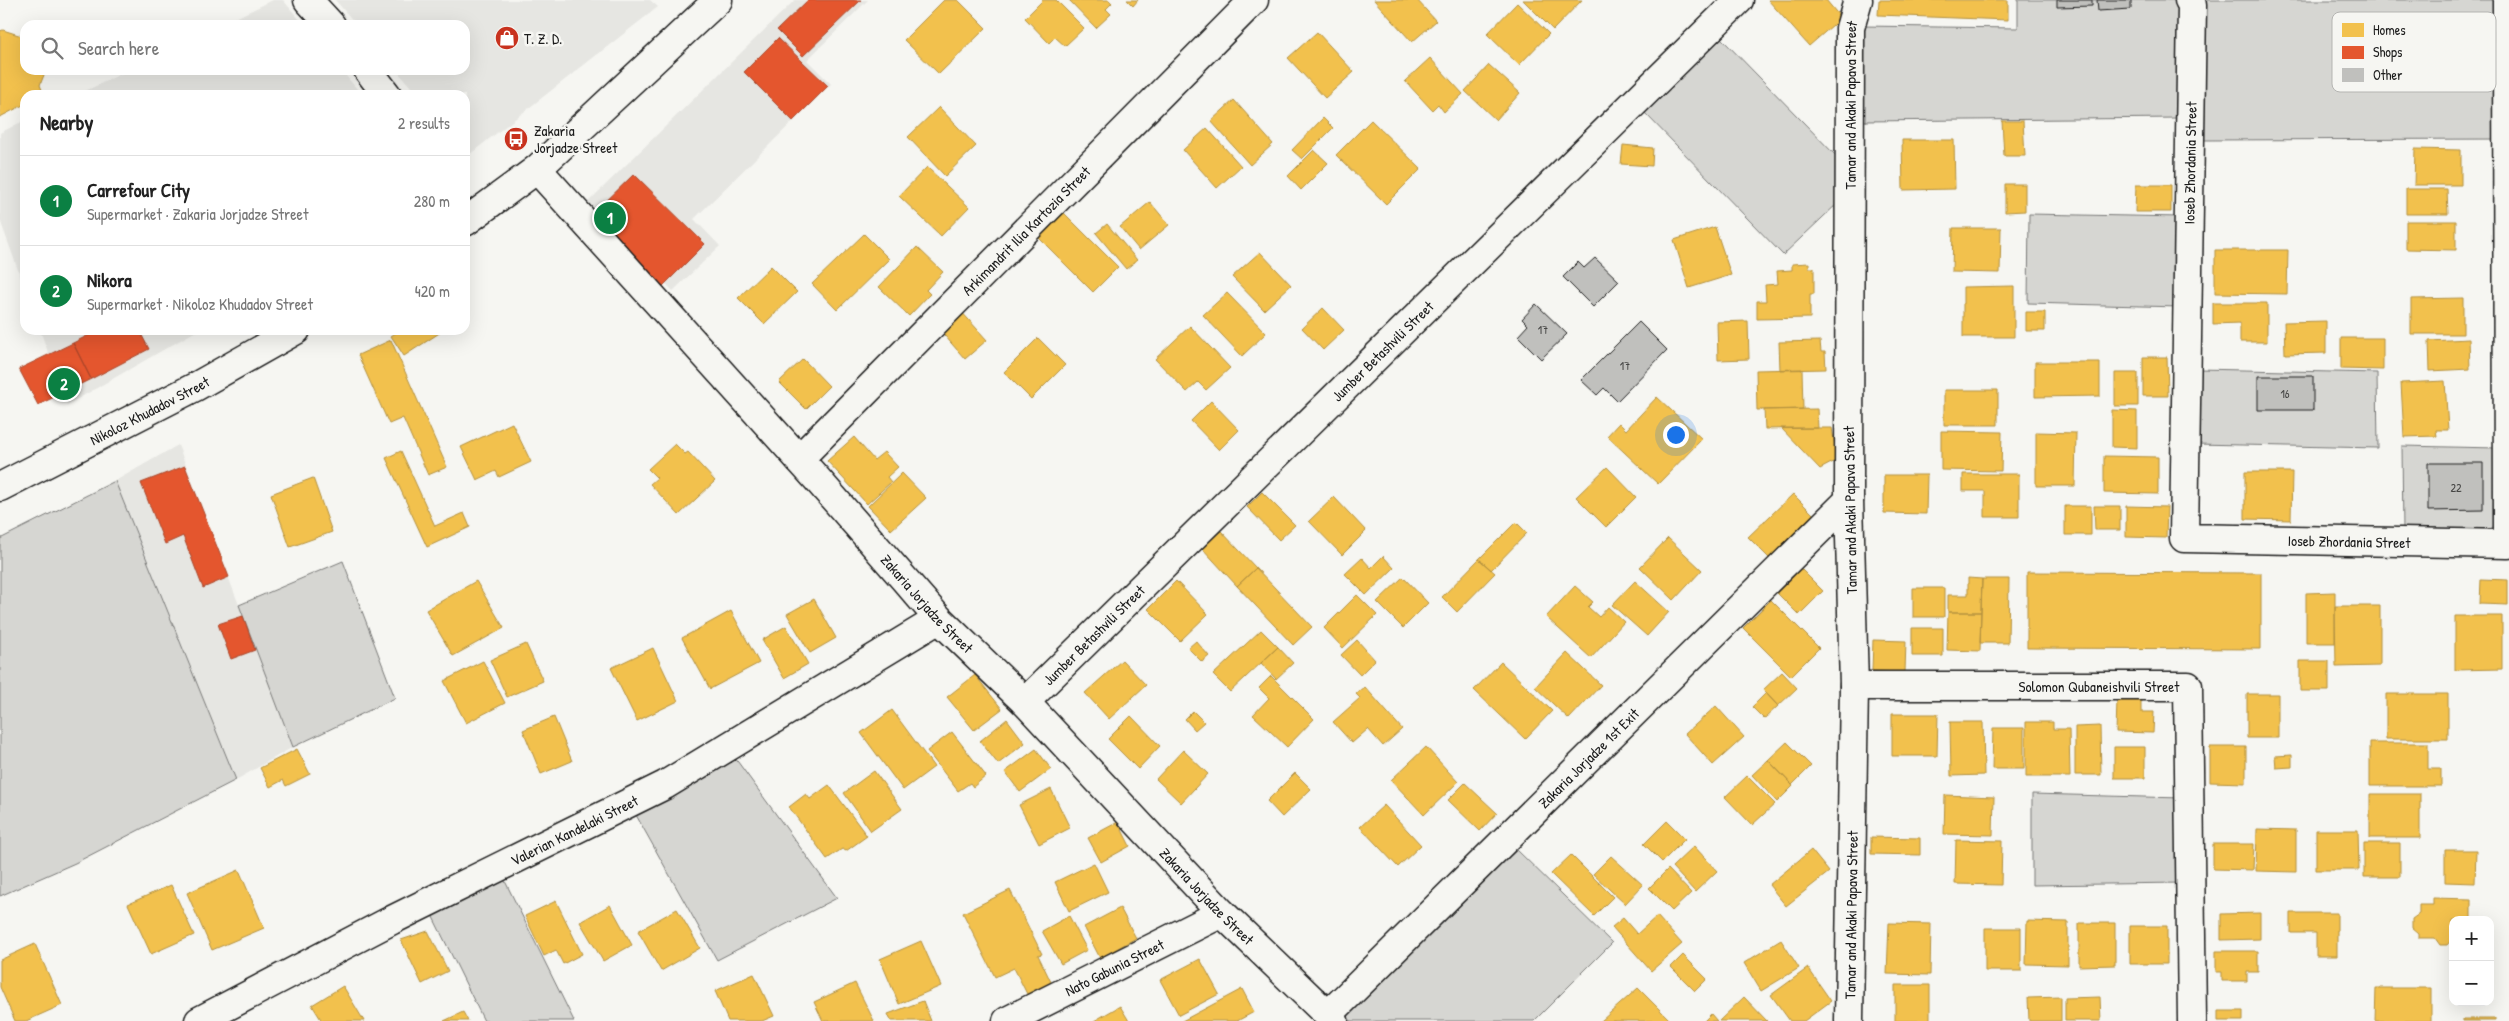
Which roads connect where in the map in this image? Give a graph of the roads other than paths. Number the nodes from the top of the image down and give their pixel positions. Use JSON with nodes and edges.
{"nodes":[{"id":1,"x":308,"y":0,"type":"edge"},
{"id":2,"x":718,"y":0,"type":"edge"},
{"id":3,"x":1254,"y":0,"type":"edge"},
{"id":4,"x":1739,"y":0,"type":"edge"},
{"id":5,"x":1858,"y":0,"type":"edge"},
{"id":6,"x":2189,"y":0,"type":"edge"},
{"id":7,"x":2507,"y":0,"type":"edge"},
{"id":8,"x":327,"y":20,"type":"edge"},
{"id":9,"x":372,"y":75,"type":"edge"},
{"id":10,"x":384,"y":90,"type":"edge"},
{"id":11,"x":537,"y":169,"type":"junction"},
{"id":12,"x":470,"y":211,"type":"edge"},
{"id":13,"x":287,"y":335,"type":"edge"},
{"id":14,"x":2508,"y":374,"type":"edge"},
{"id":15,"x":799,"y":460,"type":"junction"},
{"id":16,"x":0,"y":487,"type":"edge"},
{"id":17,"x":1848,"y":500,"type":"junction"},
{"id":18,"x":938,"y":619,"type":"junction"},
{"id":19,"x":1854,"y":686,"type":"junction"},
{"id":20,"x":1025,"y":702,"type":"junction"},
{"id":21,"x":1222,"y":913,"type":"junction"},
{"id":22,"x":1331,"y":1018,"type":"edge"},
{"id":23,"x":199,"y":1021,"type":"edge"},
{"id":24,"x":1007,"y":1021,"type":"edge"},
{"id":25,"x":1849,"y":1021,"type":"edge"},
{"id":26,"x":2192,"y":1021,"type":"edge"}],
"edges":[{"from":1,"to":8,"type":"street"},
{"from":2,"to":11,"type":"street"},
{"from":3,"to":15,"type":"street","name":"Arkimandrit Ilia Kartozia Street"},
{"from":4,"to":20,"type":"street","name":"Jumber Betashvili Street"},
{"from":5,"to":17,"type":"street","name":"Tamar and Akaki Papava Street"},
{"from":6,"to":14,"type":"street","name":"Ioseb Zhordania Street"},
{"from":7,"to":14,"type":"street","name":"Ioseb Zhordania Street"},
{"from":9,"to":10,"type":"street"},
{"from":11,"to":12,"type":"street"},
{"from":11,"to":15,"type":"street","name":"Zakaria Jorjadze Street"},
{"from":13,"to":16,"type":"street","name":"Nikoloz Khudadov Street"},
{"from":15,"to":18,"type":"street","name":"Zakaria Jorjadze Street"},
{"from":17,"to":19,"type":"street","name":"Tamar and Akaki Papava Street"},
{"from":17,"to":22,"type":"street","name":"Zakaria Jorjadze 1st Exit"},
{"from":18,"to":20,"type":"street","name":"Zakaria Jorjadze Street"},
{"from":18,"to":23,"type":"street","name":"Valerian Kandelaki Street"},
{"from":19,"to":25,"type":"street","name":"Tamar and Akaki Papava Street"},
{"from":19,"to":26,"type":"street","name":"Solomon Qubaneishvili Street"},
{"from":20,"to":21,"type":"street","name":"Zakaria Jorjadze Street"},
{"from":21,"to":22,"type":"street","name":"Zakaria Jorjadze Street"},
{"from":21,"to":24,"type":"street","name":"Nato Gabunia Street"}]}
